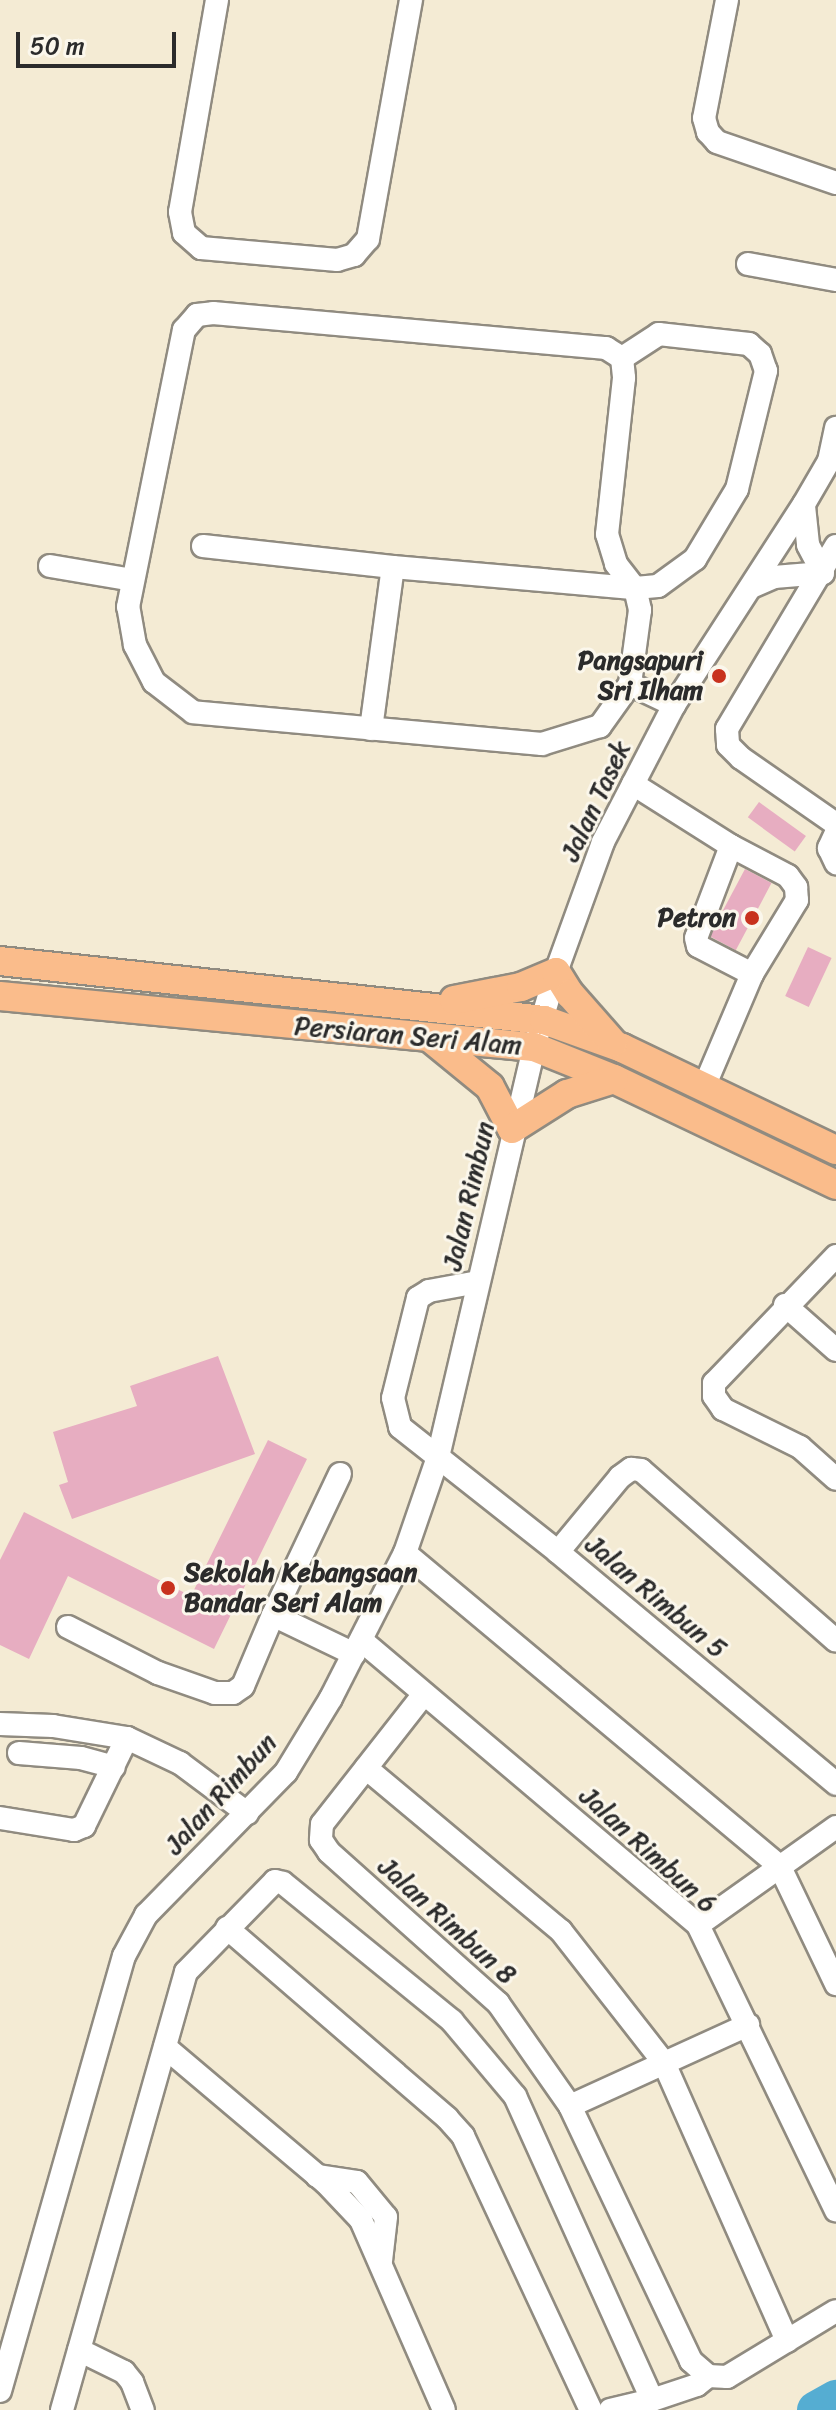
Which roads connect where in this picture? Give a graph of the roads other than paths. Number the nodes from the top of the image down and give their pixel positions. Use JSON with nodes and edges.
{"nodes":[{"id":1,"x":217,"y":0,"type":"edge"},
{"id":2,"x":411,"y":0,"type":"edge"},
{"id":3,"x":727,"y":0,"type":"edge"},
{"id":4,"x":836,"y":183,"type":"edge"},
{"id":5,"x":748,"y":264,"type":"dead end"},
{"id":6,"x":836,"y":280,"type":"edge"},
{"id":7,"x":622,"y":358,"type":"junction"},
{"id":8,"x":836,"y":428,"type":"edge"},
{"id":9,"x":804,"y":504,"type":"junction"},
{"id":10,"x":784,"y":541,"type":"junction"},
{"id":11,"x":203,"y":546,"type":"dead end"},
{"id":12,"x":836,"y":546,"type":"edge"},
{"id":13,"x":50,"y":566,"type":"dead end"},
{"id":14,"x":393,"y":567,"type":"junction"},
{"id":15,"x":829,"y":576,"type":"edge"},
{"id":16,"x":133,"y":580,"type":"junction"},
{"id":17,"x":751,"y":587,"type":"junction"},
{"id":18,"x":635,"y":588,"type":"junction"},
{"id":19,"x":630,"y":684,"type":"junction"},
{"id":20,"x":674,"y":705,"type":"junction"},
{"id":21,"x":371,"y":729,"type":"junction"},
{"id":22,"x":633,"y":784,"type":"junction"},
{"id":23,"x":836,"y":824,"type":"edge"},
{"id":24,"x":836,"y":833,"type":"edge"},
{"id":25,"x":731,"y":846,"type":"junction"},
{"id":26,"x":836,"y":863,"type":"edge"},
{"id":27,"x":0,"y":961,"type":"edge"},
{"id":28,"x":556,"y":972,"type":"junction"},
{"id":29,"x":752,"y":974,"type":"junction"},
{"id":30,"x":0,"y":996,"type":"edge"},
{"id":31,"x":413,"y":1006,"type":"junction"},
{"id":32,"x":544,"y":1020,"type":"junction"},
{"id":33,"x":429,"y":1038,"type":"junction"},
{"id":34,"x":616,"y":1046,"type":"junction"},
{"id":35,"x":534,"y":1047,"type":"junction"},
{"id":36,"x":614,"y":1079,"type":"junction"},
{"id":37,"x":704,"y":1087,"type":"junction"},
{"id":38,"x":512,"y":1129,"type":"junction"},
{"id":39,"x":836,"y":1150,"type":"edge"},
{"id":40,"x":836,"y":1185,"type":"edge"},
{"id":41,"x":836,"y":1256,"type":"edge"},
{"id":42,"x":478,"y":1282,"type":"junction"},
{"id":43,"x":785,"y":1305,"type":"junction"},
{"id":44,"x":836,"y":1350,"type":"edge"},
{"id":45,"x":438,"y":1457,"type":"junction"},
{"id":46,"x":340,"y":1474,"type":"dead end"},
{"id":47,"x":836,"y":1479,"type":"edge"},
{"id":48,"x":558,"y":1552,"type":"junction"},
{"id":49,"x":405,"y":1553,"type":"junction"},
{"id":50,"x":273,"y":1615,"type":"junction"},
{"id":51,"x":68,"y":1627,"type":"dead end"},
{"id":52,"x":836,"y":1641,"type":"edge"},
{"id":53,"x":358,"y":1647,"type":"junction"},
{"id":54,"x":424,"y":1694,"type":"junction"},
{"id":55,"x":0,"y":1724,"type":"edge"},
{"id":56,"x":127,"y":1738,"type":"junction"},
{"id":57,"x":19,"y":1753,"type":"dead end"},
{"id":58,"x":114,"y":1767,"type":"junction"},
{"id":59,"x":366,"y":1768,"type":"junction"},
{"id":60,"x":836,"y":1784,"type":"edge"},
{"id":61,"x":247,"y":1813,"type":"junction"},
{"id":62,"x":0,"y":1818,"type":"edge"},
{"id":63,"x":836,"y":1827,"type":"edge"},
{"id":64,"x":780,"y":1867,"type":"junction"},
{"id":65,"x":698,"y":1925,"type":"junction"},
{"id":66,"x":227,"y":1928,"type":"junction"},
{"id":67,"x":836,"y":1984,"type":"edge"},
{"id":68,"x":748,"y":2025,"type":"junction"},
{"id":69,"x":165,"y":2047,"type":"junction"},
{"id":70,"x":664,"y":2063,"type":"junction"},
{"id":71,"x":570,"y":2106,"type":"junction"},
{"id":72,"x":834,"y":2200,"type":"edge"},
{"id":73,"x":836,"y":2311,"type":"edge"},
{"id":74,"x":787,"y":2341,"type":"junction"},
{"id":75,"x":79,"y":2350,"type":"junction"},
{"id":76,"x":708,"y":2376,"type":"junction"},
{"id":77,"x":0,"y":2391,"type":"edge"},
{"id":78,"x":652,"y":2400,"type":"junction"},
{"id":79,"x":62,"y":2410,"type":"edge"},
{"id":80,"x":143,"y":2410,"type":"edge"},
{"id":81,"x":444,"y":2410,"type":"edge"},
{"id":82,"x":591,"y":2410,"type":"edge"},
{"id":83,"x":610,"y":2410,"type":"edge"}],
"edges":[{"from":1,"to":2,"type":"street"},
{"from":3,"to":4,"type":"street"},
{"from":5,"to":6,"type":"street"},
{"from":7,"to":16,"type":"street"},
{"from":7,"to":18,"type":"street"},
{"from":7,"to":18,"type":"street"},
{"from":8,"to":9,"type":"street","name":"Jalan Tasek"},
{"from":9,"to":10,"type":"street","name":"Jalan Tasek"},
{"from":9,"to":15,"type":"street"},
{"from":10,"to":15,"type":"street"},
{"from":10,"to":17,"type":"street","name":"Jalan Tasek"},
{"from":11,"to":14,"type":"street"},
{"from":12,"to":15,"type":"street"},
{"from":13,"to":16,"type":"street"},
{"from":14,"to":18,"type":"street"},
{"from":14,"to":21,"type":"street"},
{"from":15,"to":17,"type":"street"},
{"from":15,"to":23,"type":"street"},
{"from":16,"to":21,"type":"street"},
{"from":17,"to":20,"type":"street","name":"Jalan Tasek"},
{"from":18,"to":19,"type":"street"},
{"from":19,"to":20,"type":"street"},
{"from":19,"to":21,"type":"street"},
{"from":20,"to":22,"type":"street","name":"Jalan Tasek"},
{"from":22,"to":25,"type":"street"},
{"from":22,"to":28,"type":"street","name":"Jalan Tasek"},
{"from":24,"to":26,"type":"street"},
{"from":25,"to":29,"type":"street"},
{"from":25,"to":29,"type":"street"},
{"from":27,"to":31,"type":"main road","name":"Persiaran Seri Alam"},
{"from":28,"to":31,"type":"main road"},
{"from":28,"to":32,"type":"street","name":"Jalan Tasek"},
{"from":28,"to":34,"type":"main road"},
{"from":29,"to":37,"type":"street"},
{"from":30,"to":33,"type":"main road","name":"Persiaran Seri Alam"},
{"from":31,"to":32,"type":"main road","name":"Persiaran Seri Alam"},
{"from":32,"to":34,"type":"main road","name":"Persiaran Seri Alam"},
{"from":32,"to":35,"type":"street","name":"Jalan Tasek"},
{"from":33,"to":35,"type":"main road","name":"Persiaran Seri Alam"},
{"from":33,"to":38,"type":"main road"},
{"from":34,"to":37,"type":"main road","name":"Persiaran Seri Alam"},
{"from":35,"to":36,"type":"main road","name":"Persiaran Seri Alam"},
{"from":35,"to":38,"type":"street","name":"Jalan Rimbun"},
{"from":36,"to":38,"type":"main road"},
{"from":36,"to":40,"type":"main road","name":"Persiaran Seri Alam"},
{"from":37,"to":39,"type":"main road","name":"Persiaran Seri Alam"},
{"from":38,"to":42,"type":"street","name":"Jalan Rimbun"},
{"from":41,"to":43,"type":"street"},
{"from":42,"to":45,"type":"street","name":"Jalan Rimbun"},
{"from":42,"to":45,"type":"street","name":"Jalan Rimbun 5"},
{"from":43,"to":44,"type":"street"},
{"from":43,"to":47,"type":"street"},
{"from":45,"to":48,"type":"street","name":"Jalan Rimbun 5"},
{"from":45,"to":49,"type":"street","name":"Jalan Rimbun"},
{"from":46,"to":50,"type":"street"},
{"from":48,"to":52,"type":"street"},
{"from":48,"to":60,"type":"street","name":"Jalan Rimbun 5"},
{"from":49,"to":53,"type":"street","name":"Jalan Rimbun"},
{"from":49,"to":64,"type":"street"},
{"from":50,"to":51,"type":"street"},
{"from":50,"to":53,"type":"street","name":"Jalan Rimbun 6"},
{"from":53,"to":54,"type":"street","name":"Jalan Rimbun 6"},
{"from":53,"to":61,"type":"street","name":"Jalan Rimbun"},
{"from":54,"to":59,"type":"street","name":"Jalan Rimbun 8"},
{"from":54,"to":65,"type":"street","name":"Jalan Rimbun 6"},
{"from":55,"to":56,"type":"street"},
{"from":56,"to":58,"type":"street"},
{"from":56,"to":61,"type":"street"},
{"from":57,"to":58,"type":"street"},
{"from":58,"to":62,"type":"street"},
{"from":59,"to":70,"type":"street"},
{"from":59,"to":71,"type":"street","name":"Jalan Rimbun 8"},
{"from":61,"to":77,"type":"street","name":"Jalan Rimbun"},
{"from":63,"to":64,"type":"street"},
{"from":64,"to":65,"type":"street"},
{"from":64,"to":67,"type":"street"},
{"from":65,"to":68,"type":"street","name":"Jalan Rimbun 6"},
{"from":66,"to":69,"type":"street"},
{"from":66,"to":78,"type":"street"},
{"from":66,"to":82,"type":"street"},
{"from":68,"to":70,"type":"street"},
{"from":68,"to":72,"type":"street","name":"Jalan Rimbun 6"},
{"from":69,"to":75,"type":"street"},
{"from":69,"to":81,"type":"street"},
{"from":70,"to":71,"type":"street"},
{"from":70,"to":74,"type":"street"},
{"from":71,"to":76,"type":"street","name":"Jalan Rimbun 8"},
{"from":73,"to":74,"type":"street"},
{"from":74,"to":76,"type":"street"},
{"from":75,"to":79,"type":"street"},
{"from":75,"to":80,"type":"street"},
{"from":76,"to":78,"type":"street"},
{"from":78,"to":83,"type":"street"}]}
